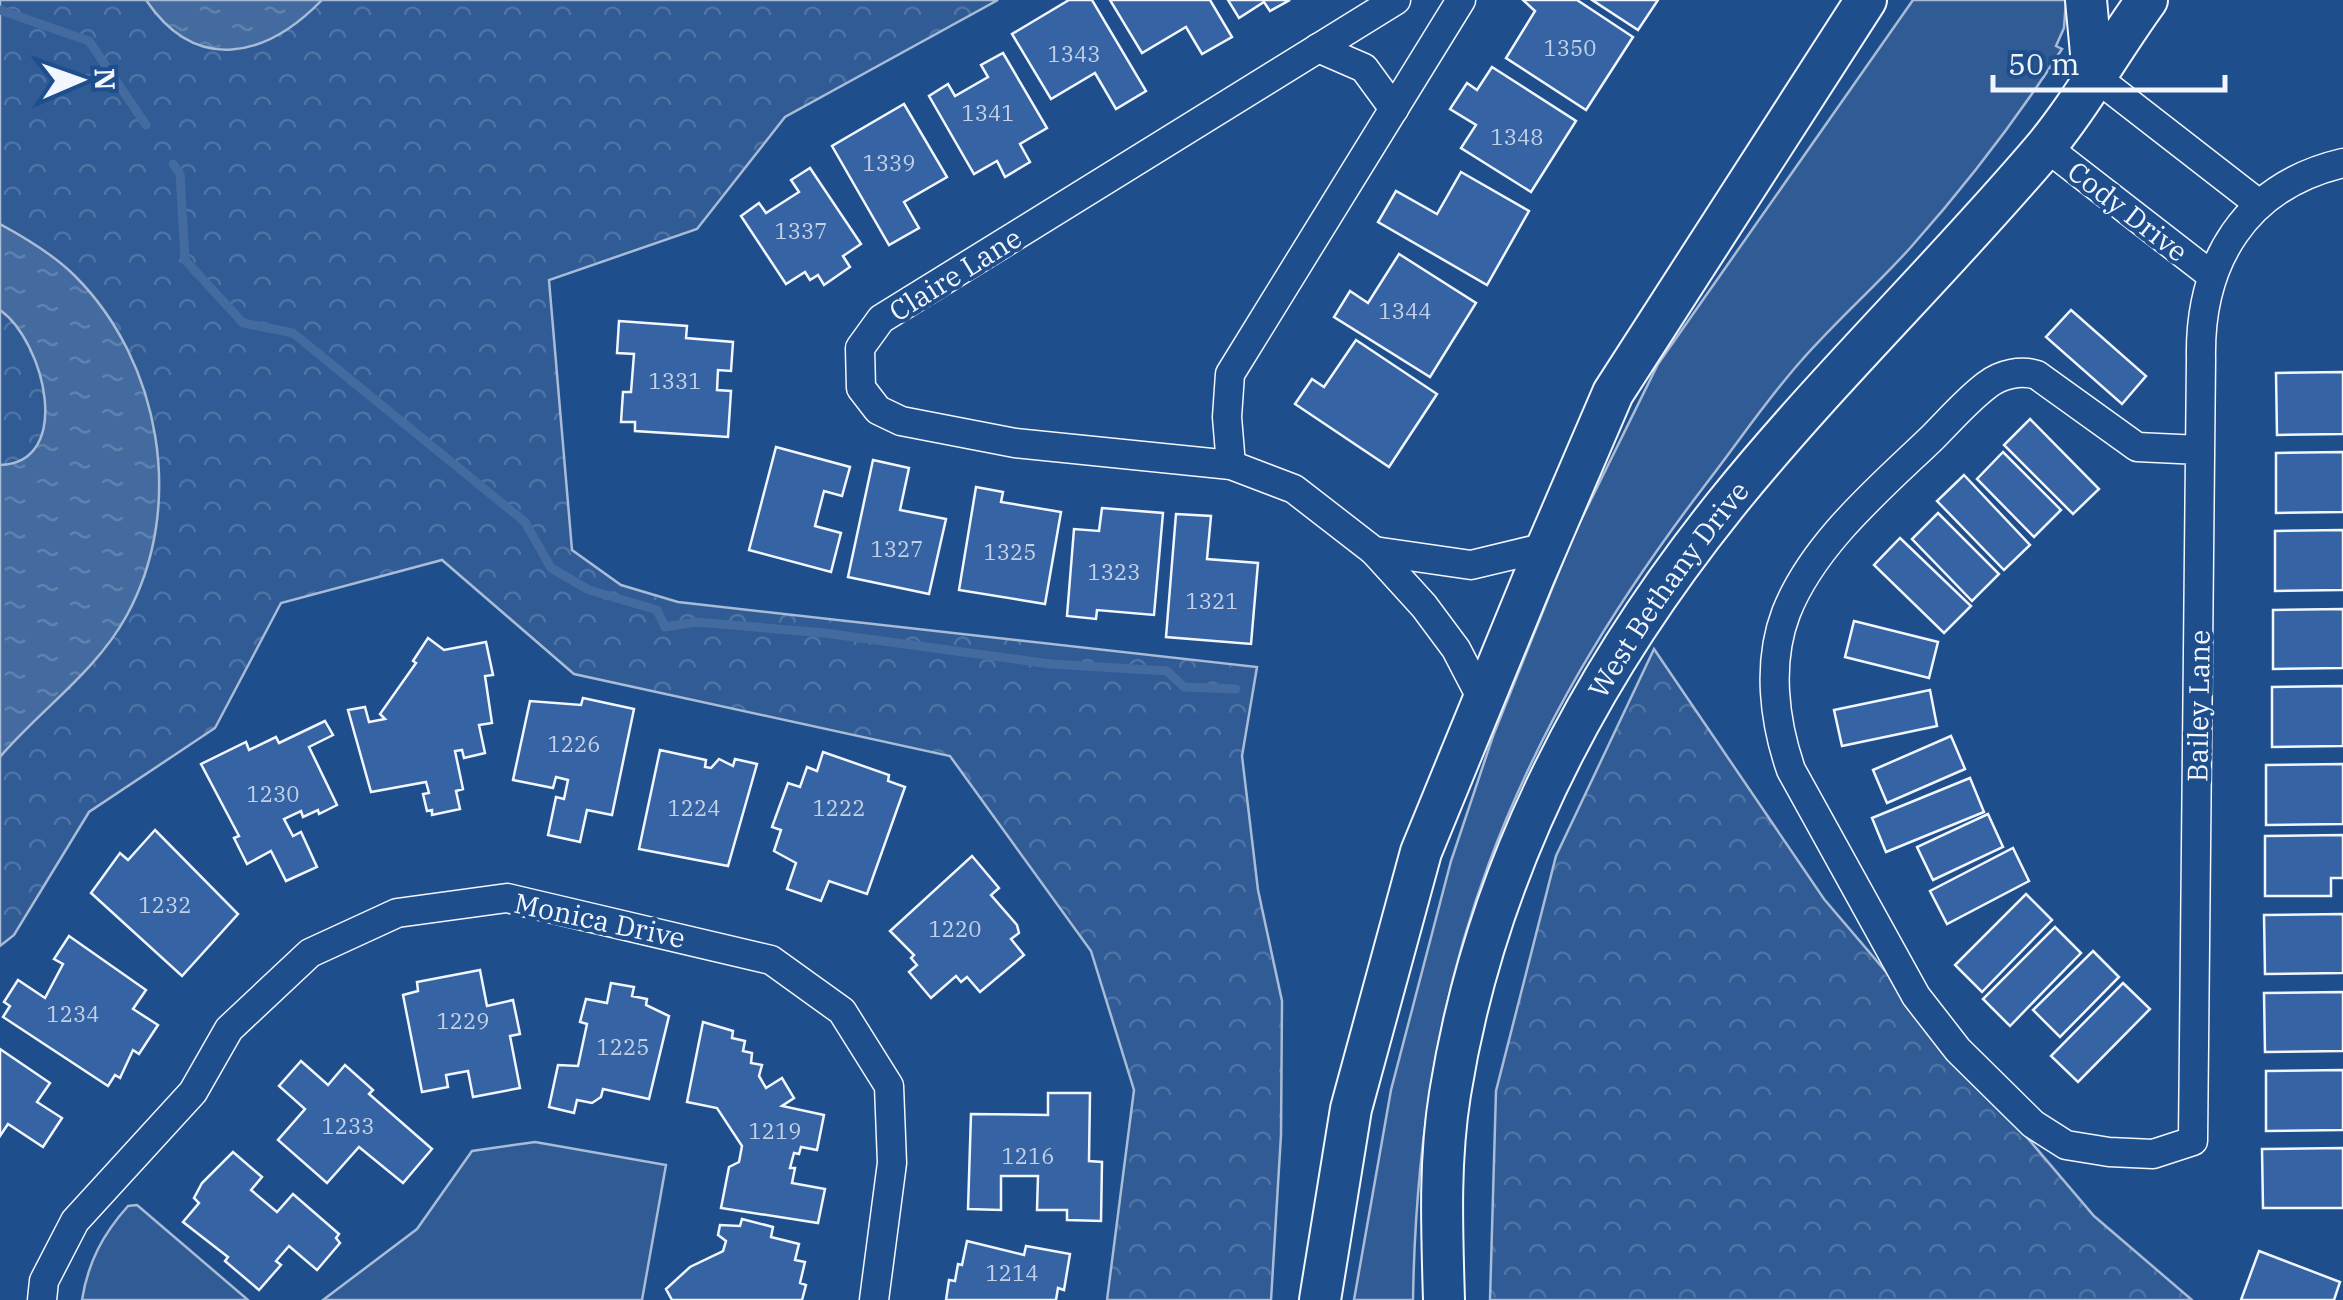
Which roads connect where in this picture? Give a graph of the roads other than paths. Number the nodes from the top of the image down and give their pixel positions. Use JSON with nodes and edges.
{"nodes":[{"id":1,"x":1396,"y":0,"type":"edge"},
{"id":2,"x":1461,"y":0,"type":"edge"},
{"id":3,"x":1866,"y":0,"type":"edge"},
{"id":4,"x":2086,"y":0,"type":"edge"},
{"id":5,"x":2147,"y":0,"type":"edge"},
{"id":6,"x":1318,"y":48,"type":"junction"},
{"id":7,"x":2093,"y":75,"type":"junction"},
{"id":8,"x":1394,"y":109,"type":"junction"},
{"id":9,"x":2046,"y":147,"type":"junction"},
{"id":10,"x":2343,"y":163,"type":"edge"},
{"id":11,"x":2260,"y":204,"type":"junction"},
{"id":12,"x":2211,"y":275,"type":"junction"},
{"id":13,"x":2200,"y":450,"type":"junction"},
{"id":14,"x":1231,"y":465,"type":"junction"},
{"id":15,"x":1546,"y":547,"type":"junction"},
{"id":16,"x":1374,"y":551,"type":"junction"},
{"id":17,"x":1482,"y":701,"type":"junction"},
{"id":18,"x":42,"y":1300,"type":"edge"},
{"id":19,"x":874,"y":1300,"type":"edge"},
{"id":20,"x":1320,"y":1300,"type":"edge"},
{"id":21,"x":1444,"y":1300,"type":"edge"}],
"edges":[{"from":1,"to":6,"type":"street","name":"Claire Lane"},
{"from":2,"to":8,"type":"street"},
{"from":3,"to":15,"type":"main road"},
{"from":4,"to":7,"type":"main road"},
{"from":5,"to":7,"type":"main road","name":"West Bethany Drive"},
{"from":6,"to":8,"type":"street"},
{"from":6,"to":14,"type":"street","name":"Claire Lane"},
{"from":7,"to":9,"type":"main road","name":"West Bethany Drive"},
{"from":7,"to":11,"type":"street"},
{"from":8,"to":14,"type":"street"},
{"from":9,"to":12,"type":"street","name":"Cody Drive"},
{"from":9,"to":21,"type":"main road","name":"West Bethany Drive"},
{"from":10,"to":11,"type":"street","name":"Bailey Lane"},
{"from":11,"to":12,"type":"street","name":"Bailey Lane"},
{"from":12,"to":13,"type":"street","name":"Bailey Lane"},
{"from":13,"to":13,"type":"street","name":"Bailey Lane"},
{"from":14,"to":16,"type":"street","name":"Claire Lane"},
{"from":15,"to":16,"type":"street"},
{"from":15,"to":17,"type":"main road"},
{"from":16,"to":17,"type":"street","name":"Claire Lane"},
{"from":17,"to":20,"type":"main road"},
{"from":18,"to":19,"type":"street","name":"Monica Drive"}]}
